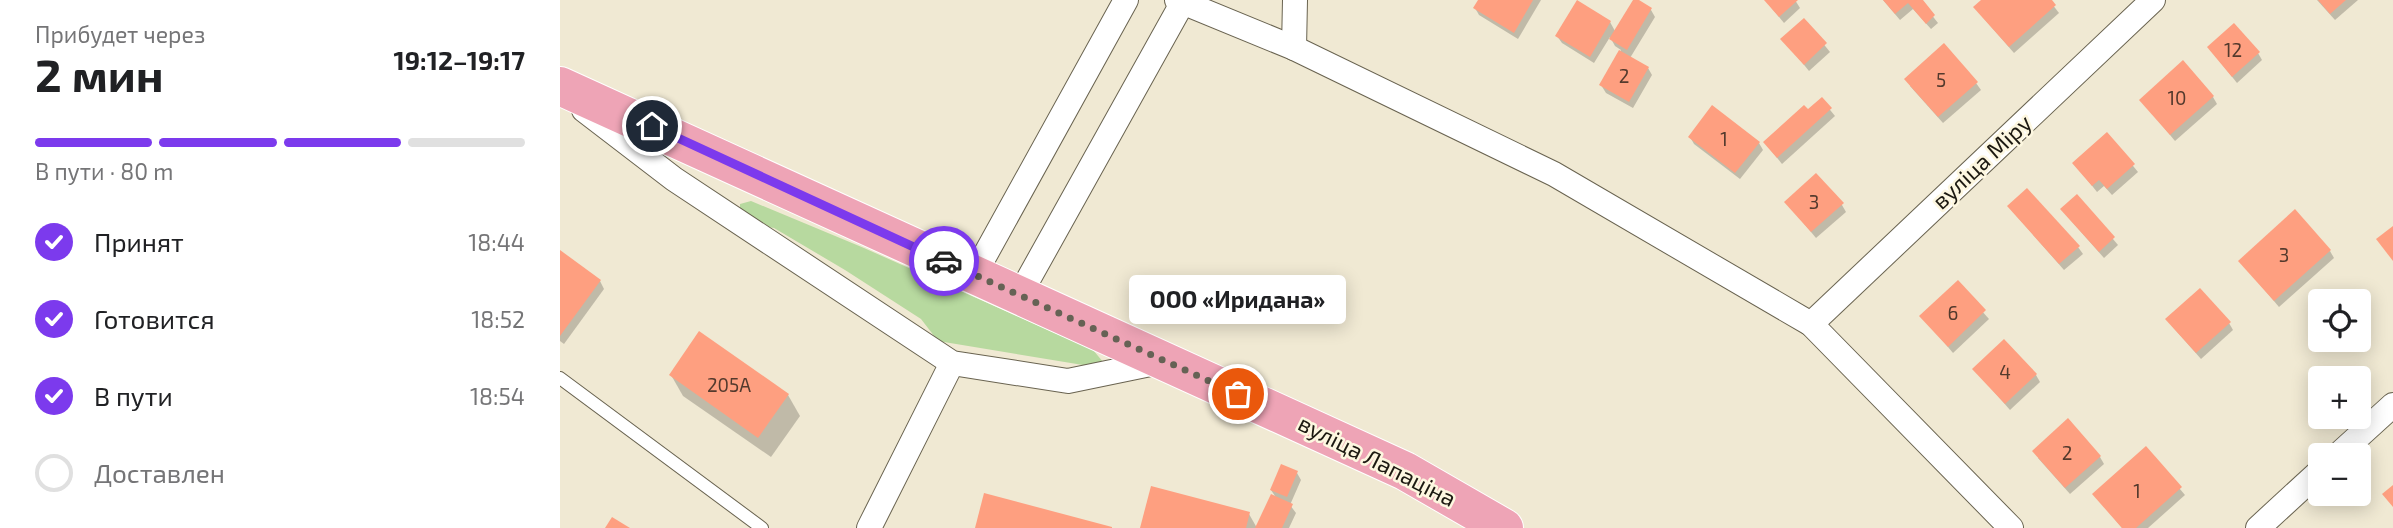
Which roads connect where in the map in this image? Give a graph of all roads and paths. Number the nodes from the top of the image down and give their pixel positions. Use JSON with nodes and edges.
{"nodes":[{"id":1,"x":1126,"y":0,"type":"edge"},
{"id":2,"x":1295,"y":0,"type":"edge"},
{"id":3,"x":2154,"y":0,"type":"edge"},
{"id":4,"x":1182,"y":1,"type":"edge"},
{"id":5,"x":1294,"y":48,"type":"junction"},
{"id":6,"x":560,"y":86,"type":"edge"},
{"id":7,"x":560,"y":92,"type":"edge"},
{"id":8,"x":975,"y":275,"type":"junction"},
{"id":9,"x":1019,"y":296,"type":"junction"},
{"id":10,"x":1811,"y":324,"type":"junction"},
{"id":11,"x":1166,"y":361,"type":"junction"},
{"id":12,"x":952,"y":363,"type":"junction"},
{"id":13,"x":560,"y":378,"type":"edge"},
{"id":14,"x":2393,"y":405,"type":"edge"},
{"id":15,"x":2351,"y":443,"type":"edge"},
{"id":16,"x":2308,"y":482,"type":"edge"},
{"id":17,"x":762,"y":528,"type":"edge"},
{"id":18,"x":869,"y":528,"type":"edge"},
{"id":19,"x":1504,"y":528,"type":"edge"},
{"id":20,"x":2011,"y":528,"type":"edge"},
{"id":21,"x":2258,"y":528,"type":"edge"}],
"edges":[{"from":1,"to":8,"type":"street"},
{"from":2,"to":5,"type":"street"},
{"from":3,"to":10,"type":"street","name":"вуліца Міру"},
{"from":4,"to":5,"type":"street"},
{"from":4,"to":9,"type":"street"},
{"from":5,"to":10,"type":"street"},
{"from":6,"to":8,"type":"main road","name":"вуліца Лапаціна"},
{"from":7,"to":12,"type":"street"},
{"from":8,"to":9,"type":"main road","name":"вуліца Лапаціна"},
{"from":9,"to":11,"type":"main road","name":"вуліца Лапаціна"},
{"from":10,"to":20,"type":"street"},
{"from":11,"to":12,"type":"street"},
{"from":11,"to":19,"type":"main road","name":"вуліца Лапаціна"},
{"from":12,"to":18,"type":"street"},
{"from":13,"to":17,"type":"lane"},
{"from":14,"to":15,"type":"street"},
{"from":16,"to":21,"type":"street"}]}
